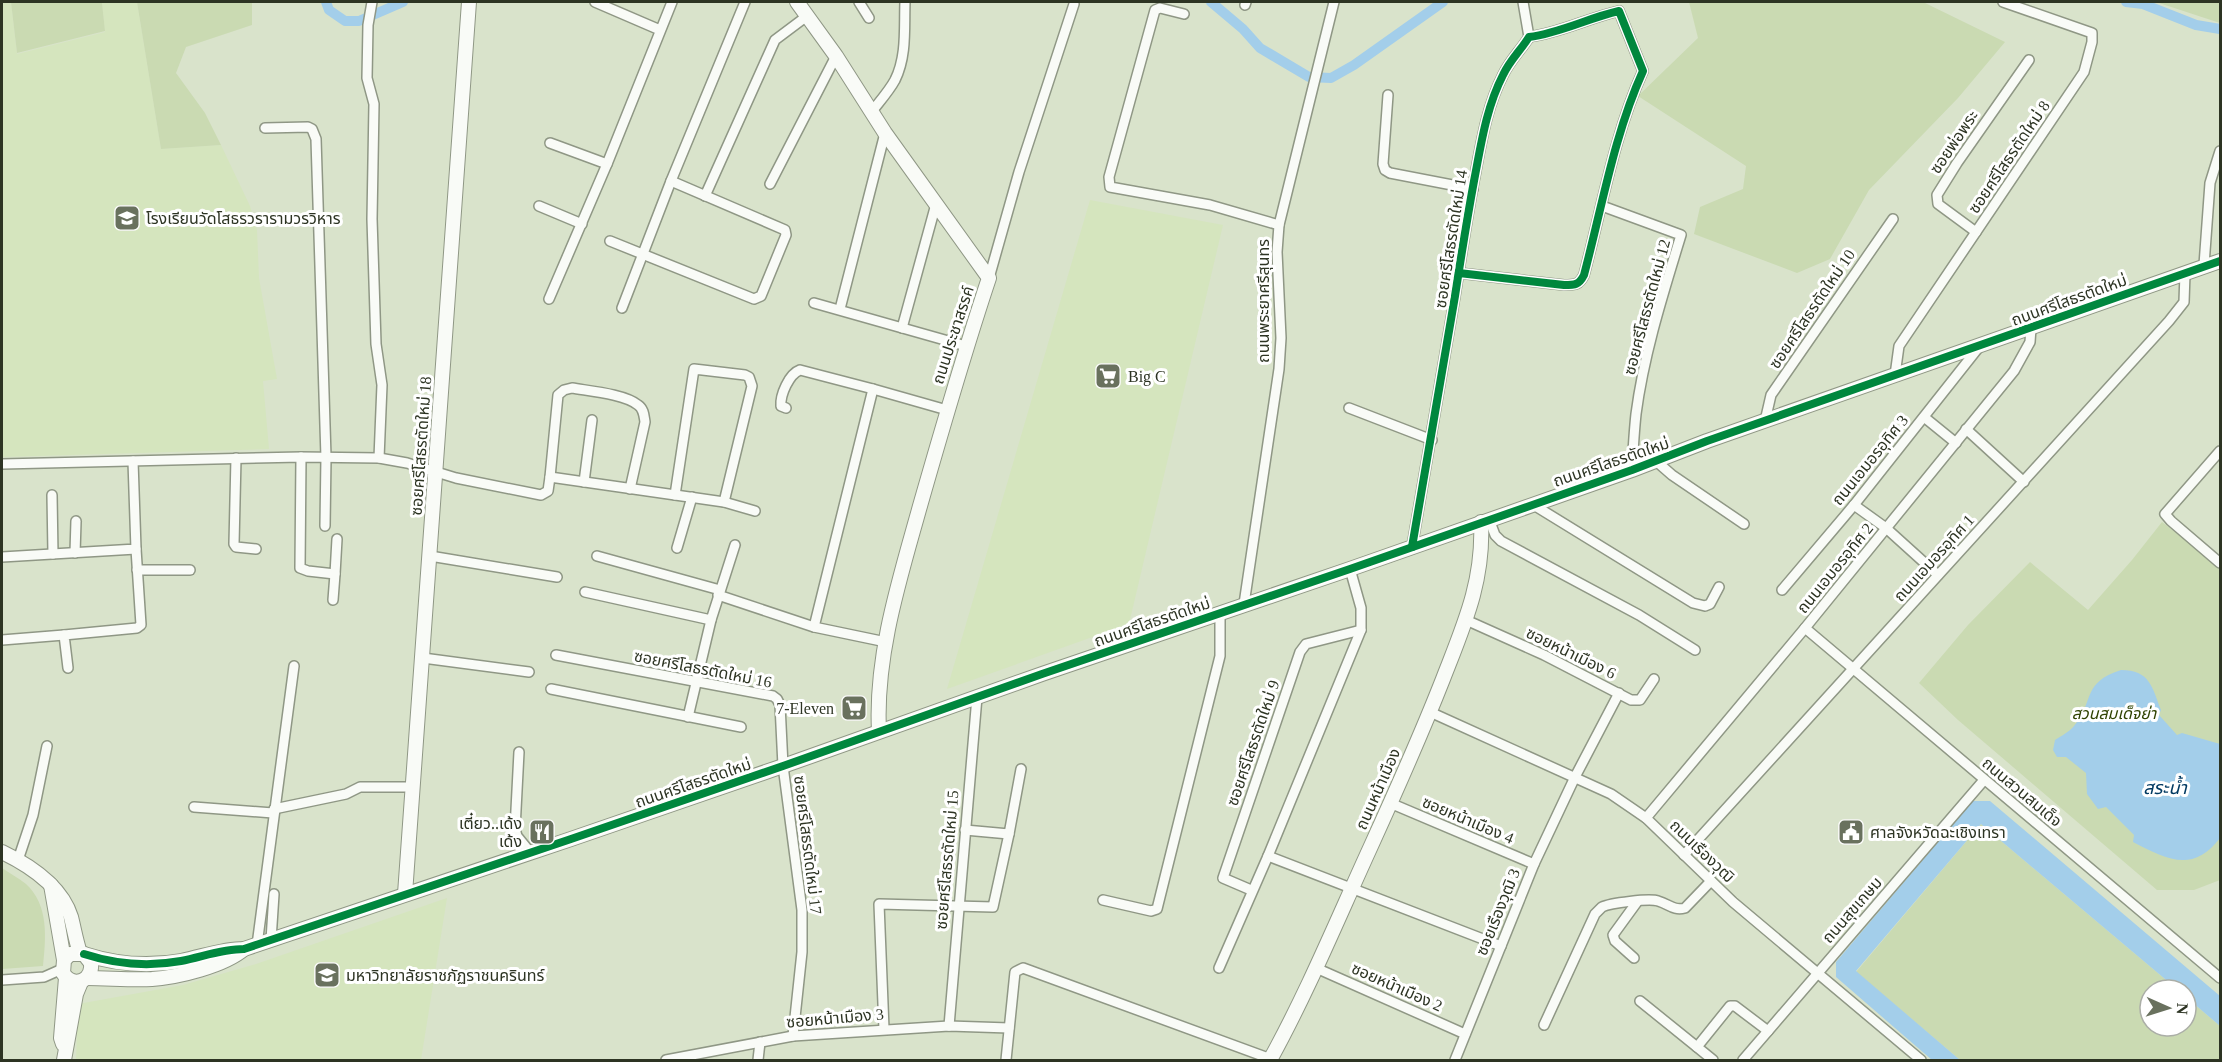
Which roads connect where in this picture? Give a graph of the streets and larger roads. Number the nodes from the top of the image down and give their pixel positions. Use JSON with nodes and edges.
{"nodes":[{"id":1,"x":372,"y":2,"type":"edge"},
{"id":2,"x":469,"y":2,"type":"edge"},
{"id":3,"x":595,"y":2,"type":"edge"},
{"id":4,"x":672,"y":2,"type":"edge"},
{"id":5,"x":745,"y":2,"type":"edge"},
{"id":6,"x":797,"y":2,"type":"edge"},
{"id":7,"x":859,"y":2,"type":"edge"},
{"id":8,"x":905,"y":2,"type":"edge"},
{"id":9,"x":1334,"y":2,"type":"edge"},
{"id":10,"x":1523,"y":2,"type":"edge"},
{"id":11,"x":2002,"y":2,"type":"edge"},
{"id":12,"x":1074,"y":4,"type":"dead end"},
{"id":13,"x":1184,"y":14,"type":"dead end"},
{"id":14,"x":807,"y":16,"type":"junction"},
{"id":15,"x":869,"y":18,"type":"dead end"},
{"id":16,"x":660,"y":30,"type":"junction"},
{"id":17,"x":1529,"y":37,"type":"junction"},
{"id":18,"x":836,"y":56,"type":"junction"},
{"id":19,"x":2029,"y":60,"type":"dead end"},
{"id":20,"x":1388,"y":95,"type":"dead end"},
{"id":21,"x":873,"y":110,"type":"junction"},
{"id":22,"x":265,"y":128,"type":"dead end"},
{"id":23,"x":885,"y":134,"type":"junction"},
{"id":24,"x":550,"y":143,"type":"dead end"},
{"id":25,"x":2220,"y":151,"type":"edge"},
{"id":26,"x":607,"y":164,"type":"junction"},
{"id":27,"x":671,"y":181,"type":"junction"},
{"id":28,"x":770,"y":184,"type":"dead end"},
{"id":29,"x":1473,"y":189,"type":"junction"},
{"id":30,"x":705,"y":196,"type":"junction"},
{"id":31,"x":936,"y":204,"type":"junction"},
{"id":32,"x":538,"y":206,"type":"dead end"},
{"id":33,"x":1602,"y":206,"type":"junction"},
{"id":34,"x":1893,"y":219,"type":"dead end"},
{"id":35,"x":582,"y":224,"type":"junction"},
{"id":36,"x":1279,"y":225,"type":"junction"},
{"id":37,"x":1976,"y":232,"type":"junction"},
{"id":38,"x":610,"y":241,"type":"dead end"},
{"id":39,"x":644,"y":256,"type":"junction"},
{"id":40,"x":2220,"y":261,"type":"edge"},
{"id":41,"x":2204,"y":265,"type":"junction"},
{"id":42,"x":1459,"y":273,"type":"junction"},
{"id":43,"x":2185,"y":273,"type":"junction"},
{"id":44,"x":989,"y":278,"type":"junction"},
{"id":45,"x":549,"y":299,"type":"dead end"},
{"id":46,"x":814,"y":303,"type":"dead end"},
{"id":47,"x":622,"y":308,"type":"dead end"},
{"id":48,"x":840,"y":309,"type":"junction"},
{"id":49,"x":902,"y":327,"type":"junction"},
{"id":50,"x":2031,"y":328,"type":"junction"},
{"id":51,"x":966,"y":346,"type":"junction"},
{"id":52,"x":1980,"y":347,"type":"junction"},
{"id":53,"x":1895,"y":375,"type":"junction"},
{"id":54,"x":873,"y":389,"type":"junction"},
{"id":55,"x":786,"y":408,"type":"dead end"},
{"id":56,"x":1349,"y":408,"type":"dead end"},
{"id":57,"x":947,"y":410,"type":"junction"},
{"id":58,"x":1924,"y":417,"type":"junction"},
{"id":59,"x":592,"y":420,"type":"dead end"},
{"id":60,"x":1765,"y":421,"type":"junction"},
{"id":61,"x":1966,"y":429,"type":"junction"},
{"id":62,"x":1432,"y":440,"type":"junction"},
{"id":63,"x":1956,"y":442,"type":"junction"},
{"id":64,"x":2220,"y":451,"type":"edge"},
{"id":65,"x":301,"y":457,"type":"junction"},
{"id":66,"x":326,"y":457,"type":"junction"},
{"id":67,"x":236,"y":458,"type":"junction"},
{"id":68,"x":379,"y":458,"type":"junction"},
{"id":69,"x":133,"y":461,"type":"junction"},
{"id":70,"x":1656,"y":461,"type":"junction"},
{"id":71,"x":2,"y":464,"type":"edge"},
{"id":72,"x":1632,"y":470,"type":"junction"},
{"id":73,"x":436,"y":473,"type":"junction"},
{"id":74,"x":550,"y":477,"type":"junction"},
{"id":75,"x":584,"y":482,"type":"junction"},
{"id":76,"x":2024,"y":482,"type":"junction"},
{"id":77,"x":630,"y":489,"type":"junction"},
{"id":78,"x":52,"y":495,"type":"dead end"},
{"id":79,"x":675,"y":495,"type":"junction"},
{"id":80,"x":692,"y":497,"type":"junction"},
{"id":81,"x":724,"y":502,"type":"junction"},
{"id":82,"x":1532,"y":504,"type":"junction"},
{"id":83,"x":1854,"y":505,"type":"junction"},
{"id":84,"x":755,"y":511,"type":"dead end"},
{"id":85,"x":1485,"y":520,"type":"junction"},
{"id":86,"x":76,"y":521,"type":"dead end"},
{"id":87,"x":1744,"y":524,"type":"dead end"},
{"id":88,"x":325,"y":526,"type":"dead end"},
{"id":89,"x":1886,"y":528,"type":"junction"},
{"id":90,"x":337,"y":539,"type":"dead end"},
{"id":91,"x":735,"y":545,"type":"dead end"},
{"id":92,"x":1412,"y":547,"type":"junction"},
{"id":93,"x":677,"y":548,"type":"dead end"},
{"id":94,"x":136,"y":549,"type":"junction"},
{"id":95,"x":256,"y":549,"type":"dead end"},
{"id":96,"x":75,"y":553,"type":"junction"},
{"id":97,"x":52,"y":554,"type":"junction"},
{"id":98,"x":430,"y":556,"type":"junction"},
{"id":99,"x":597,"y":556,"type":"dead end"},
{"id":100,"x":2,"y":557,"type":"edge"},
{"id":101,"x":2220,"y":563,"type":"edge"},
{"id":102,"x":1350,"y":569,"type":"junction"},
{"id":103,"x":137,"y":570,"type":"junction"},
{"id":104,"x":190,"y":570,"type":"dead end"},
{"id":105,"x":335,"y":574,"type":"junction"},
{"id":106,"x":1938,"y":575,"type":"junction"},
{"id":107,"x":557,"y":577,"type":"dead end"},
{"id":108,"x":1719,"y":587,"type":"dead end"},
{"id":109,"x":1782,"y":590,"type":"dead end"},
{"id":110,"x":585,"y":592,"type":"dead end"},
{"id":111,"x":719,"y":592,"type":"junction"},
{"id":112,"x":333,"y":600,"type":"dead end"},
{"id":113,"x":1244,"y":604,"type":"junction"},
{"id":114,"x":1220,"y":612,"type":"junction"},
{"id":115,"x":711,"y":620,"type":"junction"},
{"id":116,"x":1466,"y":620,"type":"junction"},
{"id":117,"x":814,"y":627,"type":"junction"},
{"id":118,"x":1805,"y":628,"type":"junction"},
{"id":119,"x":1361,"y":630,"type":"junction"},
{"id":120,"x":64,"y":635,"type":"junction"},
{"id":121,"x":2,"y":640,"type":"edge"},
{"id":122,"x":886,"y":642,"type":"junction"},
{"id":123,"x":1695,"y":650,"type":"dead end"},
{"id":124,"x":555,"y":655,"type":"dead end"},
{"id":125,"x":423,"y":658,"type":"junction"},
{"id":126,"x":294,"y":666,"type":"dead end"},
{"id":127,"x":68,"y":668,"type":"dead end"},
{"id":128,"x":1852,"y":668,"type":"junction"},
{"id":129,"x":529,"y":672,"type":"dead end"},
{"id":130,"x":1654,"y":679,"type":"dead end"},
{"id":131,"x":696,"y":682,"type":"junction"},
{"id":132,"x":551,"y":689,"type":"dead end"},
{"id":133,"x":1619,"y":693,"type":"junction"},
{"id":134,"x":977,"y":697,"type":"junction"},
{"id":135,"x":1430,"y":712,"type":"junction"},
{"id":136,"x":688,"y":717,"type":"junction"},
{"id":137,"x":741,"y":727,"type":"dead end"},
{"id":138,"x":879,"y":731,"type":"junction"},
{"id":139,"x":46,"y":746,"type":"dead end"},
{"id":140,"x":519,"y":752,"type":"dead end"},
{"id":141,"x":783,"y":766,"type":"junction"},
{"id":142,"x":1021,"y":769,"type":"dead end"},
{"id":143,"x":1575,"y":777,"type":"junction"},
{"id":144,"x":1984,"y":780,"type":"junction"},
{"id":145,"x":413,"y":787,"type":"junction"},
{"id":146,"x":1390,"y":803,"type":"junction"},
{"id":147,"x":194,"y":807,"type":"dead end"},
{"id":148,"x":274,"y":811,"type":"junction"},
{"id":149,"x":1647,"y":818,"type":"junction"},
{"id":150,"x":965,"y":830,"type":"junction"},
{"id":151,"x":1009,"y":834,"type":"junction"},
{"id":152,"x":2,"y":852,"type":"edge"},
{"id":153,"x":530,"y":852,"type":"junction"},
{"id":154,"x":1684,"y":855,"type":"junction"},
{"id":155,"x":1268,"y":856,"type":"junction"},
{"id":156,"x":18,"y":860,"type":"junction"},
{"id":157,"x":1534,"y":864,"type":"junction"},
{"id":158,"x":1711,"y":881,"type":"junction"},
{"id":159,"x":51,"y":885,"type":"junction"},
{"id":160,"x":1351,"y":889,"type":"junction"},
{"id":161,"x":1251,"y":890,"type":"junction"},
{"id":162,"x":274,"y":894,"type":"dead end"},
{"id":163,"x":405,"y":894,"type":"junction"},
{"id":164,"x":1103,"y":900,"type":"dead end"},
{"id":165,"x":1637,"y":902,"type":"junction"},
{"id":166,"x":958,"y":906,"type":"junction"},
{"id":167,"x":272,"y":940,"type":"junction"},
{"id":168,"x":1501,"y":946,"type":"junction"},
{"id":169,"x":251,"y":947,"type":"junction"},
{"id":170,"x":82,"y":954,"type":"junction"},
{"id":171,"x":1634,"y":958,"type":"dead end"},
{"id":172,"x":1219,"y":968,"type":"dead end"},
{"id":173,"x":1316,"y":968,"type":"junction"},
{"id":174,"x":64,"y":969,"type":"junction"},
{"id":175,"x":1817,"y":973,"type":"junction"},
{"id":176,"x":2220,"y":978,"type":"edge"},
{"id":177,"x":2,"y":980,"type":"edge"},
{"id":178,"x":84,"y":980,"type":"junction"},
{"id":179,"x":1640,"y":1001,"type":"dead end"},
{"id":180,"x":1544,"y":1025,"type":"dead end"},
{"id":181,"x":949,"y":1026,"type":"junction"},
{"id":182,"x":1009,"y":1028,"type":"junction"},
{"id":183,"x":884,"y":1029,"type":"junction"},
{"id":184,"x":1768,"y":1031,"type":"junction"},
{"id":185,"x":1465,"y":1034,"type":"junction"},
{"id":186,"x":793,"y":1036,"type":"junction"},
{"id":187,"x":760,"y":1041,"type":"junction"},
{"id":188,"x":1697,"y":1047,"type":"junction"},
{"id":189,"x":65,"y":1056,"type":"edge"},
{"id":190,"x":666,"y":1060,"type":"edge"},
{"id":191,"x":758,"y":1060,"type":"edge"},
{"id":192,"x":1006,"y":1060,"type":"edge"},
{"id":193,"x":1271,"y":1060,"type":"edge"},
{"id":194,"x":1455,"y":1060,"type":"edge"},
{"id":195,"x":1713,"y":1060,"type":"edge"},
{"id":196,"x":1743,"y":1060,"type":"edge"},
{"id":197,"x":1921,"y":1060,"type":"edge"}],
"edges":[{"from":1,"to":68,"type":"street"},
{"from":2,"to":73,"type":"street","name":"ซอยศรีโสธรตัดใหม่ 18"},
{"from":3,"to":16,"type":"street"},
{"from":4,"to":16,"type":"street"},
{"from":5,"to":27,"type":"street"},
{"from":6,"to":14,"type":"street","name":"ถนนประชาสรรค์"},
{"from":7,"to":15,"type":"street"},
{"from":8,"to":21,"type":"street"},
{"from":9,"to":36,"type":"street","name":"ถนนพระยาศรีสุนทร"},
{"from":10,"to":17,"type":"street"},
{"from":11,"to":37,"type":"street","name":"ซอยศรีโสธรตัดใหม่ 8"},
{"from":12,"to":44,"type":"street"},
{"from":13,"to":36,"type":"street"},
{"from":14,"to":18,"type":"street","name":"ถนนประชาสรรค์"},
{"from":14,"to":30,"type":"street"},
{"from":16,"to":26,"type":"street"},
{"from":17,"to":29,"type":"street","name":"ซอยศรีโสธรตัดใหม่ 14"},
{"from":17,"to":33,"type":"street"},
{"from":18,"to":21,"type":"street","name":"ถนนประชาสรรค์"},
{"from":18,"to":28,"type":"street"},
{"from":19,"to":37,"type":"street","name":"ซอยพ่อพระ"},
{"from":20,"to":29,"type":"street"},
{"from":21,"to":23,"type":"street","name":"ถนนประชาสรรค์"},
{"from":22,"to":66,"type":"street"},
{"from":23,"to":31,"type":"street","name":"ถนนประชาสรรค์"},
{"from":23,"to":48,"type":"street"},
{"from":24,"to":26,"type":"street"},
{"from":25,"to":41,"type":"street"},
{"from":26,"to":35,"type":"street"},
{"from":27,"to":30,"type":"street"},
{"from":27,"to":39,"type":"street"},
{"from":29,"to":42,"type":"street","name":"ซอยศรีโสธรตัดใหม่ 14"},
{"from":30,"to":39,"type":"street"},
{"from":31,"to":44,"type":"street","name":"ถนนประชาสรรค์"},
{"from":31,"to":49,"type":"street"},
{"from":32,"to":35,"type":"street"},
{"from":33,"to":42,"type":"street"},
{"from":33,"to":72,"type":"street","name":"ซอยศรีโสธรตัดใหม่ 12"},
{"from":34,"to":60,"type":"street","name":"ซอยศรีโสธรตัดใหม่ 10"},
{"from":35,"to":45,"type":"street"},
{"from":36,"to":113,"type":"street","name":"ถนนพระยาศรีสุนทร"},
{"from":37,"to":53,"type":"street","name":"ซอยศรีโสธรตัดใหม่ 8"},
{"from":38,"to":39,"type":"street"},
{"from":39,"to":47,"type":"street"},
{"from":40,"to":41,"type":"street","name":"ถนนศรีโสธรตัดใหม่"},
{"from":41,"to":43,"type":"street","name":"ถนนศรีโสธรตัดใหม่"},
{"from":42,"to":62,"type":"street","name":"ซอยศรีโสธรตัดใหม่ 14"},
{"from":43,"to":50,"type":"street","name":"ถนนศรีโสธรตัดใหม่"},
{"from":43,"to":76,"type":"street","name":"ถนนเอมอรอุทิศ 1"},
{"from":44,"to":51,"type":"street","name":"ถนนประชาสรรค์"},
{"from":46,"to":48,"type":"street"},
{"from":48,"to":49,"type":"street"},
{"from":49,"to":51,"type":"street"},
{"from":50,"to":52,"type":"street","name":"ถนนศรีโสธรตัดใหม่"},
{"from":50,"to":61,"type":"street","name":"ถนนเอมอรอุทิศ 2"},
{"from":51,"to":57,"type":"street","name":"ถนนประชาสรรค์"},
{"from":52,"to":53,"type":"street","name":"ถนนศรีโสธรตัดใหม่"},
{"from":52,"to":58,"type":"street","name":"ถนนเอมอรอุทิศ 3"},
{"from":53,"to":60,"type":"street","name":"ถนนศรีโสธรตัดใหม่"},
{"from":54,"to":55,"type":"street"},
{"from":54,"to":57,"type":"street"},
{"from":54,"to":117,"type":"street"},
{"from":56,"to":62,"type":"street"},
{"from":57,"to":122,"type":"street","name":"ถนนประชาสรรค์"},
{"from":58,"to":63,"type":"street"},
{"from":58,"to":83,"type":"street","name":"ถนนเอมอรอุทิศ 3"},
{"from":59,"to":75,"type":"street"},
{"from":60,"to":70,"type":"street","name":"ถนนศรีโสธรตัดใหม่"},
{"from":61,"to":63,"type":"street","name":"ถนนเอมอรอุทิศ 2"},
{"from":61,"to":76,"type":"street"},
{"from":62,"to":92,"type":"street","name":"ซอยศรีโสธรตัดใหม่ 14"},
{"from":63,"to":89,"type":"street","name":"ถนนเอมอรอุทิศ 2"},
{"from":64,"to":101,"type":"street"},
{"from":65,"to":66,"type":"street"},
{"from":65,"to":67,"type":"street"},
{"from":65,"to":105,"type":"street"},
{"from":66,"to":68,"type":"street"},
{"from":66,"to":88,"type":"street"},
{"from":67,"to":69,"type":"street"},
{"from":67,"to":95,"type":"street"},
{"from":68,"to":73,"type":"street"},
{"from":69,"to":71,"type":"street"},
{"from":69,"to":94,"type":"street"},
{"from":70,"to":72,"type":"street","name":"ถนนศรีโสธรตัดใหม่"},
{"from":70,"to":87,"type":"street"},
{"from":72,"to":82,"type":"street","name":"ถนนศรีโสธรตัดใหม่"},
{"from":73,"to":74,"type":"street"},
{"from":73,"to":98,"type":"street","name":"ซอยศรีโสธรตัดใหม่ 18"},
{"from":74,"to":75,"type":"street"},
{"from":74,"to":77,"type":"street"},
{"from":75,"to":77,"type":"street"},
{"from":76,"to":106,"type":"street","name":"ถนนเอมอรอุทิศ 1"},
{"from":77,"to":79,"type":"street"},
{"from":78,"to":97,"type":"street"},
{"from":79,"to":80,"type":"street"},
{"from":79,"to":81,"type":"street"},
{"from":80,"to":81,"type":"street"},
{"from":80,"to":93,"type":"street"},
{"from":81,"to":84,"type":"street"},
{"from":82,"to":85,"type":"street","name":"ถนนศรีโสธรตัดใหม่"},
{"from":82,"to":108,"type":"street"},
{"from":83,"to":89,"type":"street"},
{"from":83,"to":109,"type":"street","name":"ถนนเอมอรอุทิศ 3"},
{"from":85,"to":92,"type":"street","name":"ถนนศรีโสธรตัดใหม่"},
{"from":85,"to":116,"type":"street","name":"ถนนหน้าเมือง"},
{"from":85,"to":123,"type":"street"},
{"from":86,"to":96,"type":"street"},
{"from":89,"to":106,"type":"street"},
{"from":89,"to":118,"type":"street","name":"ถนนเอมอรอุทิศ 2"},
{"from":90,"to":105,"type":"street"},
{"from":91,"to":111,"type":"street"},
{"from":92,"to":102,"type":"street","name":"ถนนศรีโสธรตัดใหม่"},
{"from":94,"to":96,"type":"street"},
{"from":94,"to":103,"type":"street"},
{"from":96,"to":97,"type":"street"},
{"from":97,"to":100,"type":"street"},
{"from":98,"to":107,"type":"street"},
{"from":98,"to":125,"type":"street","name":"ซอยศรีโสธรตัดใหม่ 18"},
{"from":99,"to":111,"type":"street"},
{"from":102,"to":113,"type":"street","name":"ถนนศรีโสธรตัดใหม่"},
{"from":102,"to":119,"type":"street"},
{"from":103,"to":104,"type":"street"},
{"from":103,"to":120,"type":"street"},
{"from":105,"to":112,"type":"street"},
{"from":106,"to":128,"type":"street","name":"ถนนเอมอรอุทิศ 1"},
{"from":110,"to":115,"type":"street"},
{"from":111,"to":115,"type":"street"},
{"from":111,"to":117,"type":"street"},
{"from":113,"to":114,"type":"street","name":"ถนนศรีโสธรตัดใหม่"},
{"from":114,"to":134,"type":"street","name":"ถนนศรีโสธรตัดใหม่"},
{"from":114,"to":164,"type":"street"},
{"from":115,"to":131,"type":"street"},
{"from":116,"to":133,"type":"street","name":"ซอยหน้าเมือง 6"},
{"from":116,"to":135,"type":"street","name":"ถนนหน้าเมือง"},
{"from":117,"to":122,"type":"street"},
{"from":118,"to":128,"type":"street","name":"ถนนสวนสมเด็จ"},
{"from":118,"to":149,"type":"street","name":"ถนนเอมอรอุทิศ 2"},
{"from":119,"to":155,"type":"street"},
{"from":119,"to":161,"type":"street","name":"ซอยศรีโสธรตัดใหม่ 9"},
{"from":120,"to":121,"type":"street"},
{"from":120,"to":127,"type":"street"},
{"from":122,"to":138,"type":"street","name":"ถนนประชาสรรค์"},
{"from":124,"to":131,"type":"street","name":"ซอยศรีโสธรตัดใหม่ 16"},
{"from":125,"to":129,"type":"street"},
{"from":125,"to":145,"type":"street","name":"ซอยศรีโสธรตัดใหม่ 18"},
{"from":126,"to":148,"type":"street"},
{"from":128,"to":144,"type":"street","name":"ถนนสวนสมเด็จ"},
{"from":128,"to":154,"type":"street","name":"ถนนเอมอรอุทิศ 1"},
{"from":130,"to":133,"type":"street","name":"ซอยหน้าเมือง 6"},
{"from":131,"to":136,"type":"street"},
{"from":131,"to":141,"type":"street","name":"ซอยศรีโสธรตัดใหม่ 16"},
{"from":132,"to":136,"type":"street"},
{"from":133,"to":143,"type":"street","name":"ซอยเรืองวุฒิ 3"},
{"from":134,"to":138,"type":"street","name":"ถนนศรีโสธรตัดใหม่"},
{"from":134,"to":150,"type":"street","name":"ซอยศรีโสธรตัดใหม่ 15"},
{"from":135,"to":143,"type":"street","name":"ถนนเรืองวุฒิ"},
{"from":135,"to":146,"type":"street","name":"ถนนหน้าเมือง"},
{"from":136,"to":137,"type":"street"},
{"from":138,"to":141,"type":"street","name":"ถนนศรีโสธรตัดใหม่"},
{"from":139,"to":156,"type":"street"},
{"from":140,"to":153,"type":"street"},
{"from":141,"to":153,"type":"street","name":"ถนนศรีโสธรตัดใหม่"},
{"from":141,"to":186,"type":"street","name":"ซอยศรีโสธรตัดใหม่ 17"},
{"from":142,"to":151,"type":"street"},
{"from":143,"to":149,"type":"street","name":"ถนนเรืองวุฒิ"},
{"from":143,"to":157,"type":"street","name":"ซอยเรืองวุฒิ 3"},
{"from":144,"to":175,"type":"street","name":"ถนนสุขเกษม"},
{"from":144,"to":176,"type":"street","name":"ถนนสวนสมเด็จ"},
{"from":145,"to":148,"type":"street"},
{"from":145,"to":163,"type":"street","name":"ซอยศรีโสธรตัดใหม่ 18"},
{"from":146,"to":157,"type":"street","name":"ซอยหน้าเมือง 4"},
{"from":146,"to":160,"type":"street","name":"ถนนหน้าเมือง"},
{"from":147,"to":148,"type":"street"},
{"from":148,"to":169,"type":"street"},
{"from":149,"to":154,"type":"street","name":"ถนนเรืองวุฒิ"},
{"from":150,"to":151,"type":"street"},
{"from":150,"to":166,"type":"street","name":"ซอยศรีโสธรตัดใหม่ 15"},
{"from":151,"to":166,"type":"street"},
{"from":152,"to":156,"type":"street"},
{"from":153,"to":163,"type":"street","name":"ถนนศรีโสธรตัดใหม่"},
{"from":154,"to":158,"type":"street","name":"ถนนเรืองวุฒิ"},
{"from":155,"to":160,"type":"street"},
{"from":155,"to":161,"type":"street"},
{"from":156,"to":159,"type":"street"},
{"from":157,"to":168,"type":"street","name":"ซอยเรืองวุฒิ 3"},
{"from":158,"to":165,"type":"street"},
{"from":158,"to":175,"type":"street","name":"ถนนเรืองวุฒิ"},
{"from":159,"to":170,"type":"street"},
{"from":159,"to":174,"type":"street"},
{"from":160,"to":168,"type":"street"},
{"from":160,"to":173,"type":"street","name":"ถนนหน้าเมือง"},
{"from":161,"to":172,"type":"street"},
{"from":162,"to":167,"type":"street"},
{"from":163,"to":167,"type":"street","name":"ถนนศรีโสธรตัดใหม่"},
{"from":165,"to":171,"type":"street"},
{"from":165,"to":180,"type":"street"},
{"from":166,"to":181,"type":"street","name":"ซอยศรีโสธรตัดใหม่ 15"},
{"from":166,"to":183,"type":"street"},
{"from":167,"to":169,"type":"street","name":"ถนนศรีโสธรตัดใหม่"},
{"from":168,"to":185,"type":"street","name":"ซอยเรืองวุฒิ 3"},
{"from":169,"to":170,"type":"street","name":"ถนนศรีโสธรตัดใหม่"},
{"from":169,"to":178,"type":"street","name":"ถนนศรีโสธรตัดใหม่"},
{"from":170,"to":174,"type":"street"},
{"from":170,"to":178,"type":"street"},
{"from":173,"to":185,"type":"street","name":"ซอยหน้าเมือง 2"},
{"from":173,"to":193,"type":"street","name":"ถนนหน้าเมือง"},
{"from":174,"to":177,"type":"street"},
{"from":174,"to":178,"type":"street"},
{"from":174,"to":189,"type":"street"},
{"from":175,"to":184,"type":"street","name":"ถนนสุขเกษม"},
{"from":175,"to":197,"type":"street","name":"ถนนเรืองวุฒิ"},
{"from":178,"to":189,"type":"street"},
{"from":179,"to":188,"type":"street"},
{"from":181,"to":182,"type":"street","name":"ซอยหน้าเมือง 3"},
{"from":181,"to":183,"type":"street","name":"ซอยหน้าเมือง 3"},
{"from":182,"to":192,"type":"street"},
{"from":182,"to":193,"type":"street"},
{"from":183,"to":186,"type":"street","name":"ซอยหน้าเมือง 3"},
{"from":184,"to":188,"type":"street"},
{"from":184,"to":196,"type":"street","name":"ถนนสุขเกษม"},
{"from":185,"to":194,"type":"street","name":"ซอยเรืองวุฒิ 3"},
{"from":186,"to":187,"type":"street","name":"ซอยหน้าเมือง 3"},
{"from":187,"to":190,"type":"street","name":"ซอยหน้าเมือง 3"},
{"from":187,"to":191,"type":"street"},
{"from":188,"to":195,"type":"street"}]}
